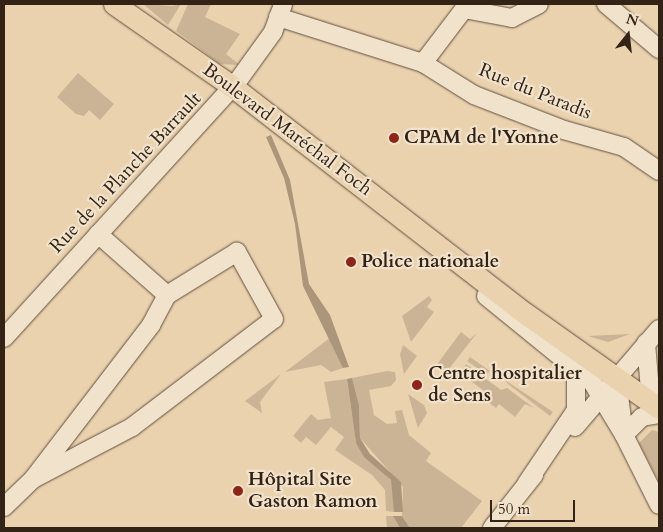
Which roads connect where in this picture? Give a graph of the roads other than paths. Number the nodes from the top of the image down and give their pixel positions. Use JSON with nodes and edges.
{"nodes":[{"id":1,"x":540,"y":4,"type":"edge"},
{"id":2,"x":606,"y":4,"type":"edge"},
{"id":3,"x":123,"y":6,"type":"edge"},
{"id":4,"x":280,"y":10,"type":"edge"},
{"id":5,"x":659,"y":49,"type":"edge"},
{"id":6,"x":192,"y":60,"type":"junction"},
{"id":7,"x":423,"y":63,"type":"junction"},
{"id":8,"x":232,"y":87,"type":"junction"},
{"id":9,"x":659,"y":171,"type":"edge"},
{"id":10,"x":423,"y":233,"type":"junction"},
{"id":11,"x":98,"y":234,"type":"junction"},
{"id":12,"x":167,"y":296,"type":"junction"},
{"id":13,"x":526,"y":314,"type":"junction"},
{"id":14,"x":659,"y":329,"type":"edge"},
{"id":15,"x":4,"y":338,"type":"edge"},
{"id":16,"x":646,"y":343,"type":"junction"},
{"id":17,"x":617,"y":379,"type":"junction"},
{"id":18,"x":599,"y":397,"type":"junction"},
{"id":19,"x":659,"y":398,"type":"edge"},
{"id":20,"x":659,"y":408,"type":"edge"},
{"id":21,"x":659,"y":414,"type":"edge"},
{"id":22,"x":624,"y":435,"type":"junction"},
{"id":23,"x":33,"y":479,"type":"junction"},
{"id":24,"x":526,"y":484,"type":"junction"},
{"id":25,"x":659,"y":505,"type":"edge"},
{"id":26,"x":4,"y":507,"type":"edge"},
{"id":27,"x":492,"y":528,"type":"edge"}],
"edges":[{"from":1,"to":7,"type":"street"},
{"from":2,"to":5,"type":"street"},
{"from":3,"to":6,"type":"main road"},
{"from":3,"to":6,"type":"main road","name":"Boulevard Maréchal Foch"},
{"from":4,"to":7,"type":"street","name":"Rue du Paradis"},
{"from":4,"to":8,"type":"street","name":"Rue de la Planche Barrault"},
{"from":6,"to":8,"type":"main road","name":"Boulevard Maréchal Foch"},
{"from":7,"to":9,"type":"street","name":"Rue du Paradis"},
{"from":8,"to":10,"type":"main road","name":"Boulevard Maréchal Foch"},
{"from":8,"to":11,"type":"street","name":"Rue de la Planche Barrault"},
{"from":10,"to":13,"type":"main road","name":"Boulevard Maréchal Foch"},
{"from":10,"to":24,"type":"street","name":"Boulevard Maréchal Foch"},
{"from":11,"to":12,"type":"street"},
{"from":11,"to":15,"type":"street","name":"Rue de la Planche Barrault"},
{"from":12,"to":23,"type":"street"},
{"from":12,"to":23,"type":"street"},
{"from":13,"to":17,"type":"main road","name":"Boulevard Maréchal Foch"},
{"from":13,"to":18,"type":"street","name":"Boulevard Maréchal Foch"},
{"from":14,"to":16,"type":"street"},
{"from":16,"to":17,"type":"street"},
{"from":16,"to":19,"type":"street"},
{"from":17,"to":18,"type":"street"},
{"from":17,"to":20,"type":"main road","name":"Boulevard Maréchal Foch"},
{"from":17,"to":22,"type":"street"},
{"from":18,"to":22,"type":"street","name":"Boulevard Maréchal Foch"},
{"from":18,"to":24,"type":"street"},
{"from":21,"to":22,"type":"street"},
{"from":22,"to":25,"type":"street"},
{"from":23,"to":26,"type":"street"},
{"from":24,"to":27,"type":"street"}]}
